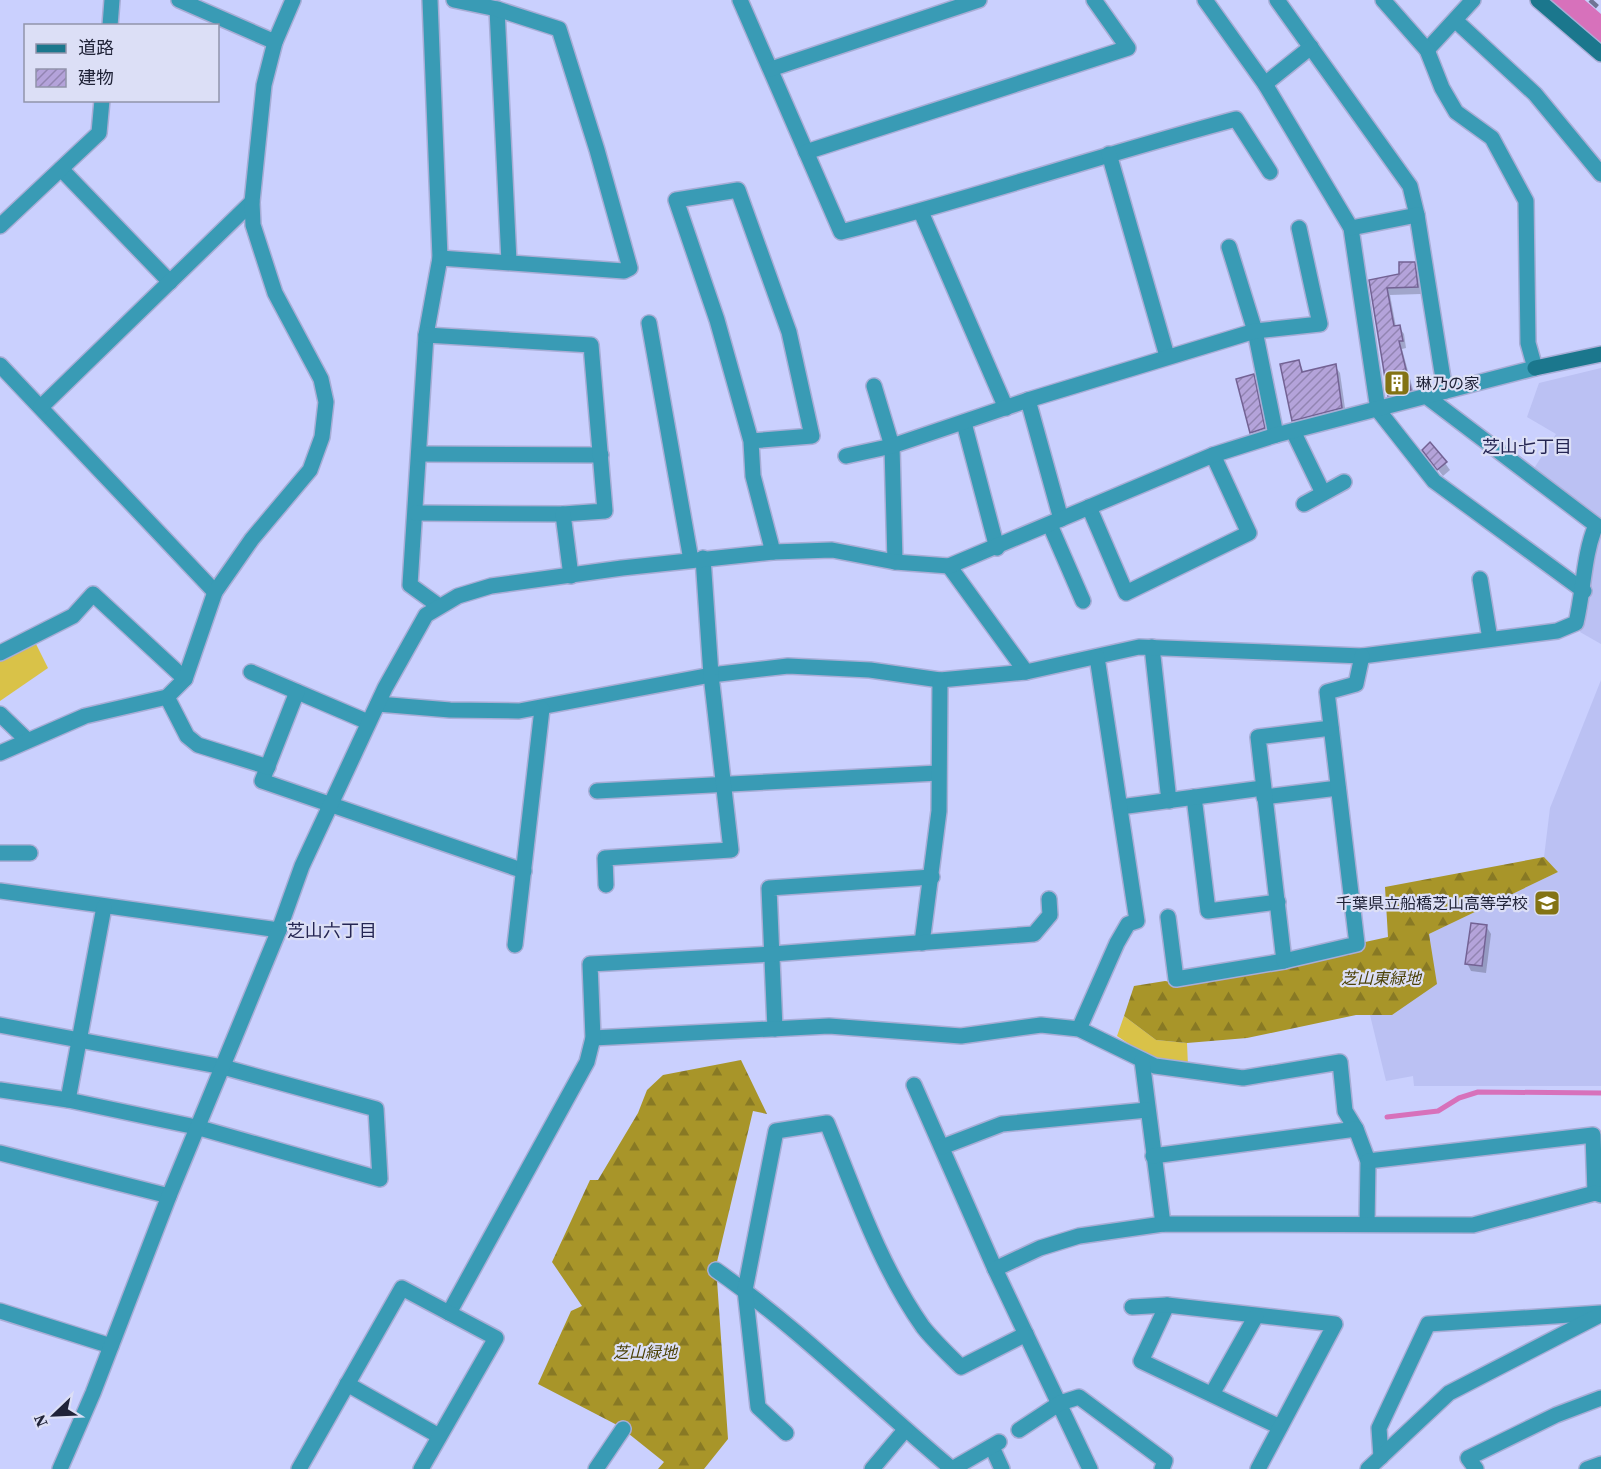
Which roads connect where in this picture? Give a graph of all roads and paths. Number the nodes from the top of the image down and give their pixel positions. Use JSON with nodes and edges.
{"nodes":[{"id":1,"x":112,"y":0,"type":"edge"},
{"id":2,"x":179,"y":0,"type":"edge"},
{"id":3,"x":293,"y":0,"type":"edge"},
{"id":4,"x":430,"y":0,"type":"edge"},
{"id":5,"x":454,"y":0,"type":"edge"},
{"id":6,"x":740,"y":0,"type":"edge"},
{"id":7,"x":979,"y":0,"type":"edge"},
{"id":8,"x":1094,"y":0,"type":"edge"},
{"id":9,"x":1205,"y":0,"type":"edge"},
{"id":10,"x":1277,"y":0,"type":"edge"},
{"id":11,"x":1383,"y":0,"type":"edge"},
{"id":12,"x":1473,"y":0,"type":"edge"},
{"id":13,"x":1538,"y":0,"type":"edge"},
{"id":14,"x":497,"y":9,"type":"junction"},
{"id":15,"x":1456,"y":21,"type":"junction"},
{"id":16,"x":110,"y":24,"type":"edge"},
{"id":17,"x":275,"y":42,"type":"junction"},
{"id":18,"x":1311,"y":47,"type":"junction"},
{"id":19,"x":1427,"y":50,"type":"junction"},
{"id":20,"x":1601,"y":54,"type":"edge"},
{"id":21,"x":771,"y":69,"type":"junction"},
{"id":22,"x":1265,"y":84,"type":"junction"},
{"id":23,"x":102,"y":102,"type":"edge"},
{"id":24,"x":806,"y":152,"type":"junction"},
{"id":25,"x":1109,"y":154,"type":"junction"},
{"id":26,"x":61,"y":169,"type":"junction"},
{"id":27,"x":1270,"y":172,"type":"dead end"},
{"id":28,"x":1601,"y":174,"type":"edge"},
{"id":29,"x":252,"y":202,"type":"junction"},
{"id":30,"x":921,"y":212,"type":"junction"},
{"id":31,"x":1418,"y":215,"type":"junction"},
{"id":32,"x":0,"y":226,"type":"edge"},
{"id":33,"x":1299,"y":228,"type":"dead end"},
{"id":34,"x":1351,"y":228,"type":"junction"},
{"id":35,"x":1229,"y":248,"type":"dead end"},
{"id":36,"x":440,"y":258,"type":"junction"},
{"id":37,"x":509,"y":262,"type":"junction"},
{"id":38,"x":170,"y":282,"type":"junction"},
{"id":39,"x":649,"y":323,"type":"dead end"},
{"id":40,"x":1255,"y":331,"type":"junction"},
{"id":41,"x":426,"y":335,"type":"junction"},
{"id":42,"x":1601,"y":354,"type":"edge"},
{"id":43,"x":1167,"y":356,"type":"junction"},
{"id":44,"x":0,"y":365,"type":"edge"},
{"id":45,"x":1535,"y":368,"type":"junction"},
{"id":46,"x":874,"y":386,"type":"dead end"},
{"id":47,"x":1445,"y":391,"type":"junction"},
{"id":48,"x":1426,"y":396,"type":"junction"},
{"id":49,"x":1028,"y":400,"type":"junction"},
{"id":50,"x":40,"y":407,"type":"junction"},
{"id":51,"x":1006,"y":408,"type":"junction"},
{"id":52,"x":1378,"y":410,"type":"junction"},
{"id":53,"x":964,"y":423,"type":"junction"},
{"id":54,"x":1293,"y":431,"type":"junction"},
{"id":55,"x":1276,"y":435,"type":"junction"},
{"id":56,"x":751,"y":441,"type":"junction"},
{"id":57,"x":892,"y":446,"type":"junction"},
{"id":58,"x":420,"y":454,"type":"junction"},
{"id":59,"x":1213,"y":455,"type":"junction"},
{"id":60,"x":601,"y":456,"type":"junction"},
{"id":61,"x":846,"y":456,"type":"dead end"},
{"id":62,"x":1344,"y":482,"type":"dead end"},
{"id":63,"x":1323,"y":493,"type":"junction"},
{"id":64,"x":1304,"y":504,"type":"dead end"},
{"id":65,"x":1089,"y":507,"type":"junction"},
{"id":66,"x":416,"y":513,"type":"junction"},
{"id":67,"x":563,"y":514,"type":"junction"},
{"id":68,"x":1056,"y":522,"type":"junction"},
{"id":69,"x":997,"y":548,"type":"junction"},
{"id":70,"x":773,"y":552,"type":"junction"},
{"id":71,"x":697,"y":559,"type":"junction"},
{"id":72,"x":895,"y":562,"type":"junction"},
{"id":73,"x":950,"y":566,"type":"junction"},
{"id":74,"x":571,"y":576,"type":"junction"},
{"id":75,"x":1480,"y":579,"type":"dead end"},
{"id":76,"x":1584,"y":591,"type":"junction"},
{"id":77,"x":214,"y":592,"type":"junction"},
{"id":78,"x":1083,"y":601,"type":"dead end"},
{"id":79,"x":439,"y":606,"type":"junction"},
{"id":80,"x":1490,"y":639,"type":"junction"},
{"id":81,"x":1152,"y":647,"type":"junction"},
{"id":82,"x":0,"y":653,"type":"edge"},
{"id":83,"x":1362,"y":656,"type":"junction"},
{"id":84,"x":1097,"y":657,"type":"junction"},
{"id":85,"x":251,"y":672,"type":"dead end"},
{"id":86,"x":1026,"y":672,"type":"junction"},
{"id":87,"x":711,"y":675,"type":"junction"},
{"id":88,"x":185,"y":679,"type":"junction"},
{"id":89,"x":940,"y":680,"type":"junction"},
{"id":90,"x":297,"y":692,"type":"junction"},
{"id":91,"x":167,"y":697,"type":"junction"},
{"id":92,"x":378,"y":704,"type":"junction"},
{"id":93,"x":542,"y":709,"type":"junction"},
{"id":94,"x":0,"y":714,"type":"edge"},
{"id":95,"x":369,"y":722,"type":"junction"},
{"id":96,"x":1331,"y":728,"type":"junction"},
{"id":97,"x":27,"y":740,"type":"junction"},
{"id":98,"x":0,"y":753,"type":"edge"},
{"id":99,"x":268,"y":767,"type":"junction"},
{"id":100,"x":938,"y":773,"type":"junction"},
{"id":101,"x":724,"y":784,"type":"junction"},
{"id":102,"x":1338,"y":788,"type":"junction"},
{"id":103,"x":597,"y":791,"type":"dead end"},
{"id":104,"x":1264,"y":792,"type":"junction"},
{"id":105,"x":1194,"y":797,"type":"junction"},
{"id":106,"x":1169,"y":801,"type":"junction"},
{"id":107,"x":329,"y":805,"type":"junction"},
{"id":108,"x":1120,"y":807,"type":"junction"},
{"id":109,"x":0,"y":853,"type":"edge"},
{"id":110,"x":30,"y":853,"type":"dead end"},
{"id":111,"x":524,"y":871,"type":"junction"},
{"id":112,"x":932,"y":876,"type":"junction"},
{"id":113,"x":606,"y":885,"type":"dead end"},
{"id":114,"x":0,"y":891,"type":"edge"},
{"id":115,"x":1049,"y":899,"type":"dead end"},
{"id":116,"x":1278,"y":902,"type":"junction"},
{"id":117,"x":104,"y":907,"type":"junction"},
{"id":118,"x":1168,"y":917,"type":"dead end"},
{"id":119,"x":279,"y":930,"type":"junction"},
{"id":120,"x":922,"y":943,"type":"junction"},
{"id":121,"x":515,"y":945,"type":"dead end"},
{"id":122,"x":772,"y":954,"type":"junction"},
{"id":123,"x":1284,"y":960,"type":"junction"},
{"id":124,"x":0,"y":1025,"type":"edge"},
{"id":125,"x":775,"y":1029,"type":"junction"},
{"id":126,"x":1079,"y":1029,"type":"junction"},
{"id":127,"x":593,"y":1038,"type":"junction"},
{"id":128,"x":80,"y":1041,"type":"junction"},
{"id":129,"x":1142,"y":1060,"type":"junction"},
{"id":130,"x":223,"y":1067,"type":"junction"},
{"id":131,"x":914,"y":1084,"type":"dead end"},
{"id":132,"x":0,"y":1090,"type":"edge"},
{"id":133,"x":68,"y":1100,"type":"junction"},
{"id":134,"x":1147,"y":1110,"type":"junction"},
{"id":135,"x":196,"y":1127,"type":"junction"},
{"id":136,"x":1356,"y":1129,"type":"junction"},
{"id":137,"x":942,"y":1147,"type":"junction"},
{"id":138,"x":0,"y":1153,"type":"edge"},
{"id":139,"x":1153,"y":1156,"type":"junction"},
{"id":140,"x":1368,"y":1161,"type":"junction"},
{"id":141,"x":1598,"y":1194,"type":"edge"},
{"id":142,"x":169,"y":1196,"type":"junction"},
{"id":143,"x":1163,"y":1224,"type":"junction"},
{"id":144,"x":1367,"y":1224,"type":"junction"},
{"id":145,"x":995,"y":1269,"type":"junction"},
{"id":146,"x":716,"y":1270,"type":"dead end"},
{"id":147,"x":745,"y":1290,"type":"junction"},
{"id":148,"x":1167,"y":1305,"type":"junction"},
{"id":149,"x":1132,"y":1307,"type":"dead end"},
{"id":150,"x":0,"y":1311,"type":"edge"},
{"id":151,"x":449,"y":1313,"type":"junction"},
{"id":152,"x":1601,"y":1314,"type":"edge"},
{"id":153,"x":1256,"y":1316,"type":"junction"},
{"id":154,"x":1026,"y":1334,"type":"junction"},
{"id":155,"x":111,"y":1346,"type":"junction"},
{"id":156,"x":347,"y":1384,"type":"junction"},
{"id":157,"x":1212,"y":1395,"type":"junction"},
{"id":158,"x":1601,"y":1398,"type":"edge"},
{"id":159,"x":1060,"y":1403,"type":"junction"},
{"id":160,"x":1280,"y":1427,"type":"junction"},
{"id":161,"x":623,"y":1429,"type":"dead end"},
{"id":162,"x":905,"y":1430,"type":"junction"},
{"id":163,"x":1019,"y":1430,"type":"dead end"},
{"id":164,"x":786,"y":1433,"type":"dead end"},
{"id":165,"x":439,"y":1436,"type":"junction"},
{"id":166,"x":1381,"y":1457,"type":"junction"},
{"id":167,"x":1601,"y":1464,"type":"edge"},
{"id":168,"x":60,"y":1469,"type":"edge"},
{"id":169,"x":299,"y":1469,"type":"edge"},
{"id":170,"x":421,"y":1469,"type":"edge"},
{"id":171,"x":596,"y":1469,"type":"edge"},
{"id":172,"x":872,"y":1469,"type":"edge"},
{"id":173,"x":952,"y":1469,"type":"edge"},
{"id":174,"x":1002,"y":1469,"type":"edge"},
{"id":175,"x":1090,"y":1469,"type":"edge"},
{"id":176,"x":1162,"y":1469,"type":"edge"},
{"id":177,"x":1258,"y":1469,"type":"edge"},
{"id":178,"x":1368,"y":1469,"type":"edge"},
{"id":179,"x":1476,"y":1469,"type":"edge"},
{"id":180,"x":1587,"y":1469,"type":"edge"}],
"edges":[{"from":1,"to":16,"type":"street"},
{"from":2,"to":17,"type":"street"},
{"from":3,"to":17,"type":"street"},
{"from":4,"to":36,"type":"street"},
{"from":5,"to":14,"type":"street"},
{"from":6,"to":21,"type":"street"},
{"from":7,"to":21,"type":"street"},
{"from":8,"to":24,"type":"street"},
{"from":9,"to":22,"type":"street"},
{"from":10,"to":18,"type":"street"},
{"from":11,"to":19,"type":"street"},
{"from":12,"to":15,"type":"street"},
{"from":13,"to":20,"type":"street"},
{"from":14,"to":37,"type":"street"},
{"from":14,"to":37,"type":"street"},
{"from":15,"to":19,"type":"street"},
{"from":15,"to":28,"type":"street"},
{"from":17,"to":29,"type":"street"},
{"from":18,"to":22,"type":"street"},
{"from":18,"to":31,"type":"street"},
{"from":19,"to":45,"type":"street"},
{"from":21,"to":24,"type":"street"},
{"from":22,"to":34,"type":"street"},
{"from":23,"to":26,"type":"street"},
{"from":24,"to":30,"type":"street"},
{"from":25,"to":27,"type":"street"},
{"from":25,"to":30,"type":"street"},
{"from":25,"to":43,"type":"street"},
{"from":26,"to":32,"type":"street"},
{"from":26,"to":38,"type":"street"},
{"from":29,"to":38,"type":"street"},
{"from":29,"to":77,"type":"street"},
{"from":30,"to":51,"type":"street"},
{"from":31,"to":34,"type":"street"},
{"from":31,"to":47,"type":"street"},
{"from":33,"to":40,"type":"street"},
{"from":34,"to":52,"type":"street"},
{"from":35,"to":40,"type":"street"},
{"from":36,"to":37,"type":"street"},
{"from":36,"to":41,"type":"street"},
{"from":38,"to":50,"type":"street"},
{"from":39,"to":71,"type":"street"},
{"from":40,"to":43,"type":"street"},
{"from":40,"to":55,"type":"street"},
{"from":41,"to":58,"type":"street"},
{"from":41,"to":60,"type":"street"},
{"from":42,"to":45,"type":"street"},
{"from":43,"to":49,"type":"street"},
{"from":44,"to":50,"type":"street"},
{"from":45,"to":47,"type":"street"},
{"from":46,"to":57,"type":"street"},
{"from":47,"to":48,"type":"street"},
{"from":48,"to":52,"type":"street"},
{"from":48,"to":76,"type":"street"},
{"from":49,"to":51,"type":"street"},
{"from":49,"to":68,"type":"street"},
{"from":50,"to":77,"type":"street"},
{"from":51,"to":53,"type":"street"},
{"from":52,"to":54,"type":"street"},
{"from":52,"to":76,"type":"street"},
{"from":53,"to":57,"type":"street"},
{"from":53,"to":69,"type":"street"},
{"from":54,"to":55,"type":"street"},
{"from":54,"to":63,"type":"street"},
{"from":55,"to":59,"type":"street"},
{"from":56,"to":56,"type":"street"},
{"from":56,"to":70,"type":"street"},
{"from":57,"to":61,"type":"street"},
{"from":57,"to":72,"type":"street"},
{"from":58,"to":60,"type":"street"},
{"from":58,"to":66,"type":"street"},
{"from":59,"to":65,"type":"street"},
{"from":59,"to":65,"type":"street"},
{"from":60,"to":67,"type":"street"},
{"from":62,"to":63,"type":"street"},
{"from":63,"to":64,"type":"street"},
{"from":65,"to":68,"type":"street"},
{"from":66,"to":67,"type":"street"},
{"from":66,"to":79,"type":"street"},
{"from":67,"to":74,"type":"street"},
{"from":68,"to":69,"type":"street"},
{"from":68,"to":78,"type":"street"},
{"from":69,"to":73,"type":"street"},
{"from":70,"to":71,"type":"street"},
{"from":70,"to":72,"type":"street"},
{"from":71,"to":74,"type":"street"},
{"from":71,"to":87,"type":"street"},
{"from":72,"to":73,"type":"street"},
{"from":73,"to":86,"type":"street"},
{"from":74,"to":79,"type":"street"},
{"from":75,"to":80,"type":"street"},
{"from":76,"to":80,"type":"street"},
{"from":77,"to":88,"type":"street"},
{"from":79,"to":92,"type":"street"},
{"from":80,"to":83,"type":"street"},
{"from":81,"to":83,"type":"street"},
{"from":81,"to":84,"type":"street"},
{"from":81,"to":106,"type":"street"},
{"from":82,"to":88,"type":"street"},
{"from":83,"to":96,"type":"street"},
{"from":84,"to":86,"type":"street"},
{"from":84,"to":108,"type":"street"},
{"from":85,"to":90,"type":"street"},
{"from":86,"to":89,"type":"street"},
{"from":87,"to":89,"type":"street"},
{"from":87,"to":93,"type":"street"},
{"from":87,"to":101,"type":"street"},
{"from":88,"to":91,"type":"street"},
{"from":89,"to":100,"type":"street"},
{"from":90,"to":95,"type":"street"},
{"from":90,"to":99,"type":"street"},
{"from":91,"to":97,"type":"street"},
{"from":91,"to":99,"type":"street"},
{"from":92,"to":93,"type":"street"},
{"from":92,"to":95,"type":"street"},
{"from":93,"to":111,"type":"street"},
{"from":94,"to":97,"type":"street"},
{"from":95,"to":107,"type":"street"},
{"from":96,"to":102,"type":"street"},
{"from":96,"to":104,"type":"street"},
{"from":97,"to":98,"type":"street"},
{"from":99,"to":107,"type":"street"},
{"from":100,"to":101,"type":"street"},
{"from":100,"to":112,"type":"street"},
{"from":101,"to":103,"type":"street"},
{"from":101,"to":113,"type":"street"},
{"from":102,"to":104,"type":"street"},
{"from":102,"to":123,"type":"street"},
{"from":104,"to":105,"type":"street"},
{"from":104,"to":116,"type":"street"},
{"from":105,"to":106,"type":"street"},
{"from":105,"to":116,"type":"street"},
{"from":106,"to":108,"type":"street"},
{"from":107,"to":111,"type":"street"},
{"from":107,"to":119,"type":"street"},
{"from":108,"to":126,"type":"street"},
{"from":109,"to":110,"type":"street"},
{"from":111,"to":121,"type":"street"},
{"from":112,"to":120,"type":"street"},
{"from":112,"to":122,"type":"street"},
{"from":114,"to":117,"type":"street"},
{"from":115,"to":120,"type":"street"},
{"from":116,"to":123,"type":"street"},
{"from":117,"to":119,"type":"street"},
{"from":117,"to":128,"type":"street"},
{"from":118,"to":123,"type":"street"},
{"from":119,"to":130,"type":"street"},
{"from":120,"to":122,"type":"street"},
{"from":122,"to":125,"type":"street"},
{"from":122,"to":127,"type":"street"},
{"from":124,"to":128,"type":"street"},
{"from":125,"to":126,"type":"street"},
{"from":125,"to":127,"type":"street"},
{"from":126,"to":129,"type":"street"},
{"from":127,"to":151,"type":"street"},
{"from":128,"to":130,"type":"street"},
{"from":128,"to":133,"type":"street"},
{"from":129,"to":134,"type":"street"},
{"from":129,"to":136,"type":"street"},
{"from":130,"to":135,"type":"street"},
{"from":130,"to":135,"type":"street"},
{"from":131,"to":137,"type":"street"},
{"from":132,"to":133,"type":"street"},
{"from":133,"to":135,"type":"street"},
{"from":134,"to":137,"type":"street"},
{"from":134,"to":139,"type":"street"},
{"from":135,"to":142,"type":"street"},
{"from":136,"to":139,"type":"street"},
{"from":136,"to":140,"type":"street"},
{"from":137,"to":145,"type":"street"},
{"from":138,"to":142,"type":"street"},
{"from":139,"to":143,"type":"street"},
{"from":140,"to":141,"type":"street"},
{"from":140,"to":144,"type":"street"},
{"from":141,"to":144,"type":"street"},
{"from":142,"to":155,"type":"street"},
{"from":143,"to":144,"type":"street"},
{"from":143,"to":145,"type":"street"},
{"from":145,"to":154,"type":"street"},
{"from":146,"to":147,"type":"street"},
{"from":147,"to":154,"type":"street"},
{"from":147,"to":162,"type":"street"},
{"from":147,"to":164,"type":"street"},
{"from":148,"to":149,"type":"street"},
{"from":148,"to":153,"type":"street"},
{"from":148,"to":157,"type":"street"},
{"from":150,"to":155,"type":"street"},
{"from":151,"to":156,"type":"street"},
{"from":151,"to":165,"type":"street"},
{"from":152,"to":166,"type":"street"},
{"from":152,"to":166,"type":"street"},
{"from":153,"to":157,"type":"street"},
{"from":153,"to":160,"type":"street"},
{"from":154,"to":159,"type":"street"},
{"from":155,"to":168,"type":"street"},
{"from":156,"to":165,"type":"street"},
{"from":156,"to":169,"type":"street"},
{"from":157,"to":160,"type":"street"},
{"from":158,"to":179,"type":"street"},
{"from":159,"to":163,"type":"street"},
{"from":159,"to":175,"type":"street"},
{"from":159,"to":176,"type":"street"},
{"from":160,"to":177,"type":"street"},
{"from":161,"to":171,"type":"street"},
{"from":162,"to":172,"type":"street"},
{"from":162,"to":173,"type":"street"},
{"from":165,"to":170,"type":"street"},
{"from":166,"to":178,"type":"street"},
{"from":167,"to":180,"type":"street"},
{"from":173,"to":174,"type":"street"}]}
